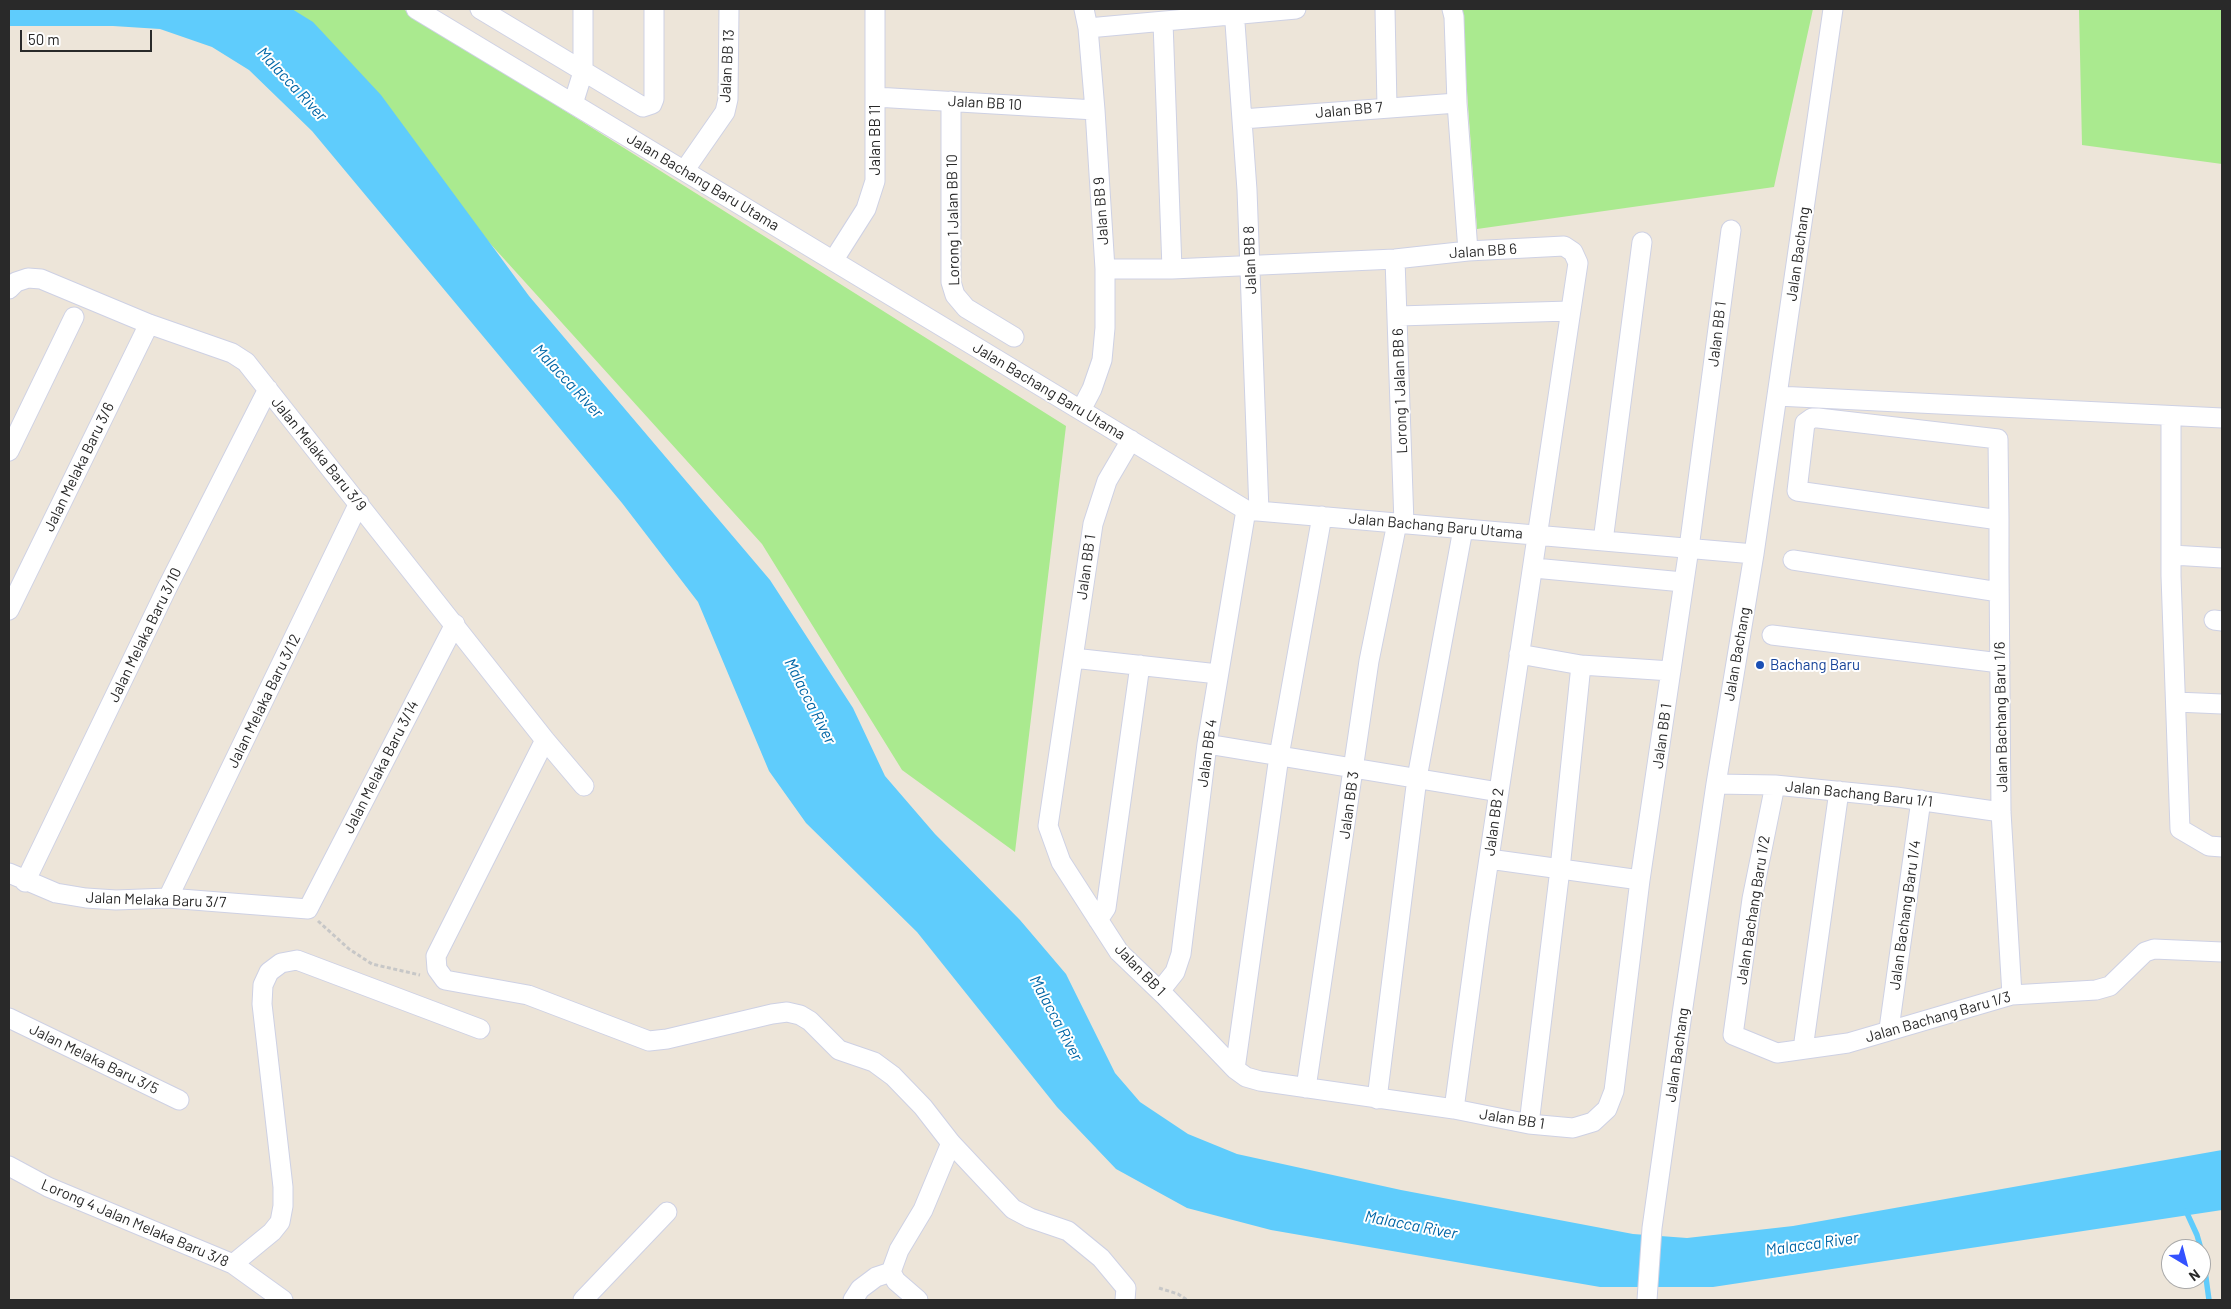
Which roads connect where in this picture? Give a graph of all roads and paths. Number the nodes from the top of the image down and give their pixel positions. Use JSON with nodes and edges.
{"nodes":[{"id":1,"x":416,"y":9,"type":"edge"},
{"id":2,"x":480,"y":9,"type":"edge"},
{"id":3,"x":583,"y":9,"type":"edge"},
{"id":4,"x":654,"y":9,"type":"edge"},
{"id":5,"x":729,"y":9,"type":"edge"},
{"id":6,"x":875,"y":9,"type":"edge"},
{"id":7,"x":1084,"y":9,"type":"edge"},
{"id":8,"x":1296,"y":9,"type":"edge"},
{"id":9,"x":1385,"y":9,"type":"edge"},
{"id":10,"x":1452,"y":9,"type":"edge"},
{"id":11,"x":1833,"y":9,"type":"edge"},
{"id":12,"x":1234,"y":12,"type":"edge"},
{"id":13,"x":504,"y":16,"type":"edge"},
{"id":14,"x":1163,"y":22,"type":"junction"},
{"id":15,"x":1088,"y":28,"type":"junction"},
{"id":16,"x":583,"y":72,"type":"junction"},
{"id":17,"x":875,"y":97,"type":"junction"},
{"id":18,"x":951,"y":101,"type":"junction"},
{"id":19,"x":1457,"y":103,"type":"junction"},
{"id":20,"x":574,"y":104,"type":"junction"},
{"id":21,"x":1387,"y":107,"type":"junction"},
{"id":22,"x":1095,"y":110,"type":"junction"},
{"id":23,"x":1242,"y":119,"type":"junction"},
{"id":24,"x":684,"y":171,"type":"junction"},
{"id":25,"x":1731,"y":230,"type":"dead end"},
{"id":26,"x":1642,"y":242,"type":"dead end"},
{"id":27,"x":1468,"y":251,"type":"junction"},
{"id":28,"x":1395,"y":259,"type":"junction"},
{"id":29,"x":833,"y":261,"type":"junction"},
{"id":30,"x":1250,"y":266,"type":"junction"},
{"id":31,"x":1172,"y":269,"type":"junction"},
{"id":32,"x":1105,"y":270,"type":"junction"},
{"id":33,"x":12,"y":286,"type":"edge"},
{"id":34,"x":1570,"y":311,"type":"junction"},
{"id":35,"x":1398,"y":316,"type":"junction"},
{"id":36,"x":74,"y":317,"type":"dead end"},
{"id":37,"x":149,"y":324,"type":"junction"},
{"id":38,"x":1014,"y":337,"type":"dead end"},
{"id":39,"x":268,"y":389,"type":"junction"},
{"id":40,"x":1778,"y":396,"type":"junction"},
{"id":41,"x":1081,"y":410,"type":"junction"},
{"id":42,"x":2171,"y":416,"type":"junction"},
{"id":43,"x":2222,"y":418,"type":"edge"},
{"id":44,"x":1131,"y":440,"type":"junction"},
{"id":45,"x":9,"y":452,"type":"edge"},
{"id":46,"x":359,"y":503,"type":"junction"},
{"id":47,"x":1252,"y":510,"type":"junction"},
{"id":48,"x":1322,"y":516,"type":"junction"},
{"id":49,"x":1999,"y":520,"type":"junction"},
{"id":50,"x":1401,"y":523,"type":"junction"},
{"id":51,"x":1463,"y":529,"type":"junction"},
{"id":52,"x":1538,"y":535,"type":"junction"},
{"id":53,"x":1603,"y":541,"type":"junction"},
{"id":54,"x":1689,"y":548,"type":"junction"},
{"id":55,"x":1754,"y":554,"type":"junction"},
{"id":56,"x":2172,"y":555,"type":"junction"},
{"id":57,"x":2222,"y":558,"type":"edge"},
{"id":58,"x":1793,"y":560,"type":"dead end"},
{"id":59,"x":1534,"y":568,"type":"junction"},
{"id":60,"x":1683,"y":582,"type":"junction"},
{"id":61,"x":1999,"y":592,"type":"junction"},
{"id":62,"x":9,"y":610,"type":"edge"},
{"id":63,"x":455,"y":624,"type":"junction"},
{"id":64,"x":1772,"y":635,"type":"dead end"},
{"id":65,"x":1519,"y":654,"type":"junction"},
{"id":66,"x":1073,"y":658,"type":"junction"},
{"id":67,"x":2000,"y":663,"type":"junction"},
{"id":68,"x":1140,"y":665,"type":"junction"},
{"id":69,"x":1581,"y":666,"type":"junction"},
{"id":70,"x":1671,"y":671,"type":"junction"},
{"id":71,"x":1218,"y":674,"type":"junction"},
{"id":72,"x":2176,"y":702,"type":"junction"},
{"id":73,"x":2222,"y":704,"type":"edge"},
{"id":74,"x":545,"y":740,"type":"junction"},
{"id":75,"x":1207,"y":744,"type":"junction"},
{"id":76,"x":1279,"y":756,"type":"junction"},
{"id":77,"x":1354,"y":768,"type":"junction"},
{"id":78,"x":1417,"y":778,"type":"junction"},
{"id":79,"x":1716,"y":784,"type":"junction"},
{"id":80,"x":1775,"y":785,"type":"junction"},
{"id":81,"x":584,"y":786,"type":"dead end"},
{"id":82,"x":1838,"y":791,"type":"junction"},
{"id":83,"x":1499,"y":792,"type":"junction"},
{"id":84,"x":1921,"y":800,"type":"junction"},
{"id":85,"x":2002,"y":812,"type":"junction"},
{"id":86,"x":2222,"y":846,"type":"edge"},
{"id":87,"x":1489,"y":859,"type":"junction"},
{"id":88,"x":1560,"y":868,"type":"junction"},
{"id":89,"x":17,"y":878,"type":"edge"},
{"id":90,"x":1640,"y":880,"type":"junction"},
{"id":91,"x":168,"y":898,"type":"junction"},
{"id":92,"x":308,"y":909,"type":"junction"},
{"id":93,"x":1098,"y":920,"type":"junction"},
{"id":94,"x":2222,"y":952,"type":"edge"},
{"id":95,"x":445,"y":980,"type":"junction"},
{"id":96,"x":1160,"y":991,"type":"junction"},
{"id":97,"x":2012,"y":995,"type":"junction"},
{"id":98,"x":9,"y":1018,"type":"edge"},
{"id":99,"x":480,"y":1029,"type":"dead end"},
{"id":100,"x":1889,"y":1029,"type":"junction"},
{"id":101,"x":1732,"y":1035,"type":"joint"},
{"id":102,"x":1803,"y":1049,"type":"junction"},
{"id":103,"x":1235,"y":1069,"type":"junction"},
{"id":104,"x":1306,"y":1088,"type":"junction"},
{"id":105,"x":1377,"y":1099,"type":"junction"},
{"id":106,"x":179,"y":1100,"type":"dead end"},
{"id":107,"x":1454,"y":1109,"type":"junction"},
{"id":108,"x":1529,"y":1124,"type":"junction"},
{"id":109,"x":951,"y":1143,"type":"junction"},
{"id":110,"x":9,"y":1166,"type":"edge"},
{"id":111,"x":667,"y":1212,"type":"dead end"},
{"id":112,"x":233,"y":1264,"type":"junction"},
{"id":113,"x":891,"y":1272,"type":"junction"},
{"id":114,"x":1159,"y":1288,"type":"dead end"},
{"id":115,"x":283,"y":1300,"type":"edge"},
{"id":116,"x":583,"y":1300,"type":"edge"},
{"id":117,"x":852,"y":1300,"type":"edge"},
{"id":118,"x":918,"y":1300,"type":"edge"},
{"id":119,"x":1125,"y":1300,"type":"edge"},
{"id":120,"x":1187,"y":1300,"type":"edge"},
{"id":121,"x":1647,"y":1300,"type":"edge"}],
"edges":[{"from":1,"to":20,"type":"street","name":"Jalan Bachang Baru Utama"},
{"from":2,"to":13,"type":"street"},
{"from":3,"to":16,"type":"street"},
{"from":4,"to":16,"type":"street"},
{"from":5,"to":24,"type":"street","name":"Jalan BB 13"},
{"from":6,"to":17,"type":"street","name":"Jalan BB 11"},
{"from":7,"to":15,"type":"street","name":"Jalan BB 9"},
{"from":8,"to":12,"type":"street"},
{"from":9,"to":21,"type":"street"},
{"from":10,"to":19,"type":"street"},
{"from":11,"to":40,"type":"street","name":"Jalan Bachang"},
{"from":12,"to":14,"type":"street"},
{"from":12,"to":23,"type":"street","name":"Jalan BB 8"},
{"from":13,"to":16,"type":"street"},
{"from":14,"to":15,"type":"street"},
{"from":14,"to":31,"type":"street"},
{"from":15,"to":22,"type":"street","name":"Jalan BB 9"},
{"from":16,"to":20,"type":"street"},
{"from":17,"to":18,"type":"street","name":"Jalan BB 10"},
{"from":17,"to":29,"type":"street","name":"Jalan BB 11"},
{"from":18,"to":22,"type":"street","name":"Jalan BB 10"},
{"from":18,"to":38,"type":"street","name":"Lorong 1 Jalan BB 10"},
{"from":19,"to":21,"type":"street","name":"Jalan BB 7"},
{"from":19,"to":27,"type":"street"},
{"from":20,"to":24,"type":"street","name":"Jalan Bachang Baru Utama"},
{"from":21,"to":23,"type":"street","name":"Jalan BB 7"},
{"from":22,"to":32,"type":"street","name":"Jalan BB 9"},
{"from":23,"to":30,"type":"street","name":"Jalan BB 8"},
{"from":24,"to":29,"type":"street","name":"Jalan Bachang Baru Utama"},
{"from":25,"to":54,"type":"street","name":"Jalan BB 1"},
{"from":26,"to":53,"type":"street"},
{"from":27,"to":28,"type":"street","name":"Jalan BB 6"},
{"from":27,"to":34,"type":"street","name":"Jalan BB 6"},
{"from":28,"to":30,"type":"street","name":"Jalan BB 6"},
{"from":28,"to":35,"type":"street","name":"Lorong 1 Jalan BB 6"},
{"from":29,"to":41,"type":"street","name":"Jalan Bachang Baru Utama"},
{"from":30,"to":31,"type":"street","name":"Jalan BB 6"},
{"from":30,"to":47,"type":"street","name":"Jalan BB 8"},
{"from":31,"to":32,"type":"street","name":"Jalan BB 6"},
{"from":32,"to":41,"type":"street","name":"Jalan BB 9"},
{"from":33,"to":37,"type":"street","name":"Jalan Melaka Baru 3/9"},
{"from":34,"to":35,"type":"street"},
{"from":34,"to":52,"type":"street","name":"Jalan BB 6"},
{"from":35,"to":50,"type":"street","name":"Lorong 1 Jalan BB 6"},
{"from":36,"to":45,"type":"street"},
{"from":37,"to":39,"type":"street","name":"Jalan Melaka Baru 3/9"},
{"from":37,"to":62,"type":"street","name":"Jalan Melaka Baru 3/6"},
{"from":39,"to":46,"type":"street","name":"Jalan Melaka Baru 3/9"},
{"from":39,"to":89,"type":"street","name":"Jalan Melaka Baru 3/10"},
{"from":40,"to":42,"type":"street"},
{"from":40,"to":55,"type":"street","name":"Jalan Bachang"},
{"from":41,"to":44,"type":"street","name":"Jalan Bachang Baru Utama"},
{"from":42,"to":43,"type":"street"},
{"from":42,"to":56,"type":"street"},
{"from":44,"to":47,"type":"street","name":"Jalan Bachang Baru Utama"},
{"from":44,"to":66,"type":"street","name":"Jalan BB 1"},
{"from":46,"to":63,"type":"street","name":"Jalan Melaka Baru 3/9"},
{"from":46,"to":91,"type":"street","name":"Jalan Melaka Baru 3/12"},
{"from":47,"to":48,"type":"street","name":"Jalan Bachang Baru Utama"},
{"from":47,"to":71,"type":"street","name":"Jalan BB 4"},
{"from":48,"to":50,"type":"street","name":"Jalan Bachang Baru Utama"},
{"from":48,"to":76,"type":"street"},
{"from":49,"to":49,"type":"street","name":"Jalan Bachang Baru 1/6"},
{"from":49,"to":61,"type":"street","name":"Jalan Bachang Baru 1/6"},
{"from":50,"to":51,"type":"street","name":"Jalan Bachang Baru Utama"},
{"from":50,"to":77,"type":"street","name":"Jalan BB 3"},
{"from":51,"to":52,"type":"street","name":"Jalan Bachang Baru Utama"},
{"from":51,"to":78,"type":"street"},
{"from":52,"to":53,"type":"street","name":"Jalan Bachang Baru Utama"},
{"from":52,"to":59,"type":"street","name":"Jalan BB 2"},
{"from":53,"to":54,"type":"street","name":"Jalan Bachang Baru Utama"},
{"from":54,"to":55,"type":"street","name":"Jalan Bachang Baru Utama"},
{"from":54,"to":60,"type":"street","name":"Jalan BB 1"},
{"from":55,"to":79,"type":"street","name":"Jalan Bachang"},
{"from":56,"to":57,"type":"street"},
{"from":56,"to":72,"type":"street"},
{"from":58,"to":61,"type":"street"},
{"from":59,"to":60,"type":"street"},
{"from":59,"to":65,"type":"street","name":"Jalan BB 2"},
{"from":60,"to":70,"type":"street","name":"Jalan BB 1"},
{"from":61,"to":67,"type":"street","name":"Jalan Bachang Baru 1/6"},
{"from":63,"to":74,"type":"street","name":"Jalan Melaka Baru 3/9"},
{"from":63,"to":92,"type":"street","name":"Jalan Melaka Baru 3/14"},
{"from":64,"to":67,"type":"street"},
{"from":65,"to":69,"type":"street"},
{"from":65,"to":83,"type":"street","name":"Jalan BB 2"},
{"from":66,"to":68,"type":"street"},
{"from":66,"to":93,"type":"street","name":"Jalan BB 1"},
{"from":67,"to":85,"type":"street","name":"Jalan Bachang Baru 1/6"},
{"from":68,"to":71,"type":"street"},
{"from":68,"to":93,"type":"street"},
{"from":69,"to":70,"type":"street"},
{"from":69,"to":88,"type":"street"},
{"from":70,"to":90,"type":"street","name":"Jalan BB 1"},
{"from":71,"to":75,"type":"street","name":"Jalan BB 4"},
{"from":72,"to":73,"type":"street"},
{"from":72,"to":86,"type":"street"},
{"from":74,"to":81,"type":"street","name":"Jalan Melaka Baru 3/9"},
{"from":74,"to":95,"type":"street"},
{"from":75,"to":76,"type":"street"},
{"from":75,"to":96,"type":"street","name":"Jalan BB 4"},
{"from":76,"to":77,"type":"street"},
{"from":76,"to":103,"type":"street"},
{"from":77,"to":78,"type":"street"},
{"from":77,"to":104,"type":"street","name":"Jalan BB 3"},
{"from":78,"to":83,"type":"street"},
{"from":78,"to":105,"type":"street"},
{"from":79,"to":80,"type":"street","name":"Jalan Bachang Baru 1/1"},
{"from":79,"to":121,"type":"street","name":"Jalan Bachang"},
{"from":80,"to":82,"type":"street","name":"Jalan Bachang Baru 1/1"},
{"from":80,"to":101,"type":"street","name":"Jalan Bachang Baru 1/2"},
{"from":82,"to":84,"type":"street","name":"Jalan Bachang Baru 1/1"},
{"from":82,"to":102,"type":"street"},
{"from":83,"to":87,"type":"street","name":"Jalan BB 2"},
{"from":84,"to":85,"type":"street","name":"Jalan Bachang Baru 1/1"},
{"from":84,"to":100,"type":"street","name":"Jalan Bachang Baru 1/4"},
{"from":85,"to":97,"type":"street","name":"Jalan Bachang Baru 1/6"},
{"from":87,"to":88,"type":"street"},
{"from":87,"to":107,"type":"street","name":"Jalan BB 2"},
{"from":88,"to":90,"type":"street"},
{"from":88,"to":108,"type":"street"},
{"from":89,"to":91,"type":"street","name":"Jalan Melaka Baru 3/7"},
{"from":90,"to":108,"type":"street","name":"Jalan BB 1"},
{"from":91,"to":92,"type":"street","name":"Jalan Melaka Baru 3/7"},
{"from":92,"to":95,"type":"path"},
{"from":93,"to":96,"type":"street","name":"Jalan BB 1"},
{"from":94,"to":97,"type":"street","name":"Jalan Bachang Baru 1/3"},
{"from":95,"to":109,"type":"street"},
{"from":96,"to":103,"type":"street","name":"Jalan BB 1"},
{"from":97,"to":100,"type":"street","name":"Jalan Bachang Baru 1/3"},
{"from":98,"to":106,"type":"street","name":"Jalan Melaka Baru 3/5"},
{"from":99,"to":112,"type":"street"},
{"from":100,"to":102,"type":"street","name":"Jalan Bachang Baru 1/3"},
{"from":101,"to":102,"type":"street","name":"Jalan Bachang Baru 1/3"},
{"from":103,"to":104,"type":"street","name":"Jalan BB 1"},
{"from":104,"to":105,"type":"street","name":"Jalan BB 1"},
{"from":105,"to":107,"type":"street","name":"Jalan BB 1"},
{"from":107,"to":108,"type":"street","name":"Jalan BB 1"},
{"from":109,"to":113,"type":"street"},
{"from":109,"to":119,"type":"street"},
{"from":110,"to":112,"type":"street","name":"Lorong 4 Jalan Melaka Baru 3/8"},
{"from":111,"to":116,"type":"street"},
{"from":112,"to":115,"type":"street","name":"Lorong 4 Jalan Melaka Baru 3/8"},
{"from":113,"to":117,"type":"street"},
{"from":113,"to":118,"type":"street"},
{"from":114,"to":120,"type":"path"}]}
